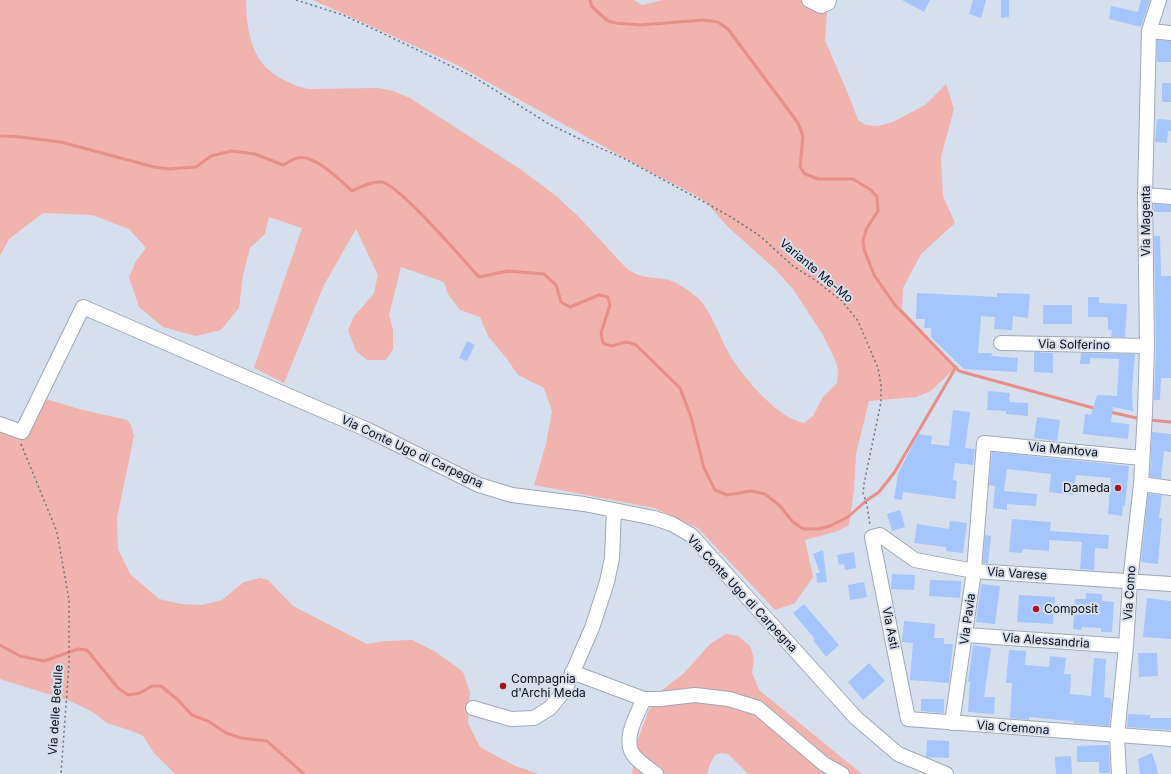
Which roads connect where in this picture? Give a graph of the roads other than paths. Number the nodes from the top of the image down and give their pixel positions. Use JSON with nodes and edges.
{"nodes":[{"id":1,"x":809,"y":0,"type":"edge"},
{"id":2,"x":829,"y":0,"type":"edge"},
{"id":3,"x":1159,"y":0,"type":"edge"},
{"id":4,"x":1150,"y":30,"type":"junction"},
{"id":5,"x":1171,"y":33,"type":"edge"},
{"id":6,"x":1145,"y":195,"type":"junction"},
{"id":7,"x":1171,"y":197,"type":"edge"},
{"id":8,"x":1001,"y":343,"type":"dead end"},
{"id":9,"x":1147,"y":346,"type":"junction"},
{"id":10,"x":1145,"y":418,"type":"joint"},
{"id":11,"x":0,"y":424,"type":"edge"},
{"id":12,"x":984,"y":443,"type":"joint"},
{"id":13,"x":1142,"y":458,"type":"junction"},
{"id":14,"x":1141,"y":484,"type":"junction"},
{"id":15,"x":1171,"y":488,"type":"edge"},
{"id":16,"x":614,"y":510,"type":"junction"},
{"id":17,"x":872,"y":537,"type":"joint"},
{"id":18,"x":974,"y":571,"type":"junction"},
{"id":19,"x":1130,"y":582,"type":"junction"},
{"id":20,"x":1171,"y":584,"type":"edge"},
{"id":21,"x":966,"y":635,"type":"junction"},
{"id":22,"x":1126,"y":646,"type":"junction"},
{"id":23,"x":572,"y":672,"type":"junction"},
{"id":24,"x":644,"y":698,"type":"junction"},
{"id":25,"x":473,"y":708,"type":"dead end"},
{"id":26,"x":908,"y":719,"type":"joint"},
{"id":27,"x":952,"y":723,"type":"junction"},
{"id":28,"x":1117,"y":736,"type":"junction"},
{"id":29,"x":1171,"y":739,"type":"edge"},
{"id":30,"x":656,"y":774,"type":"edge"},
{"id":31,"x":842,"y":774,"type":"edge"},
{"id":32,"x":946,"y":774,"type":"edge"},
{"id":33,"x":1119,"y":774,"type":"edge"}],
"edges":[{"from":1,"to":2,"type":"street"},
{"from":3,"to":4,"type":"street","name":"Via Magenta"},
{"from":4,"to":5,"type":"street"},
{"from":4,"to":6,"type":"street","name":"Via Magenta"},
{"from":6,"to":7,"type":"street"},
{"from":6,"to":9,"type":"street","name":"Via Magenta"},
{"from":8,"to":9,"type":"street","name":"Via Solferino"},
{"from":9,"to":10,"type":"street","name":"Via Magenta"},
{"from":10,"to":13,"type":"street","name":"Via Como"},
{"from":11,"to":16,"type":"street","name":"Via Conte Ugo di Carpegna"},
{"from":12,"to":13,"type":"street","name":"Via Mantova"},
{"from":12,"to":18,"type":"street","name":"Via Pavia"},
{"from":13,"to":14,"type":"street","name":"Via Como"},
{"from":14,"to":15,"type":"street"},
{"from":14,"to":19,"type":"street","name":"Via Como"},
{"from":16,"to":23,"type":"street"},
{"from":16,"to":32,"type":"street","name":"Via Conte Ugo di Carpegna"},
{"from":17,"to":18,"type":"street","name":"Via Varese"},
{"from":17,"to":26,"type":"street","name":"Via Asti"},
{"from":18,"to":19,"type":"street","name":"Via Varese"},
{"from":18,"to":21,"type":"street","name":"Via Pavia"},
{"from":19,"to":20,"type":"street","name":"Via Varese"},
{"from":19,"to":22,"type":"street","name":"Via Como"},
{"from":21,"to":22,"type":"street","name":"Via Alessandria"},
{"from":21,"to":27,"type":"street","name":"Via Pavia"},
{"from":22,"to":28,"type":"street","name":"Via Como"},
{"from":23,"to":24,"type":"street"},
{"from":23,"to":25,"type":"street"},
{"from":24,"to":30,"type":"street"},
{"from":24,"to":31,"type":"street"},
{"from":26,"to":27,"type":"street","name":"Via Cremona"},
{"from":27,"to":28,"type":"street","name":"Via Cremona"},
{"from":28,"to":29,"type":"street","name":"Via Cremona"},
{"from":28,"to":33,"type":"street","name":"Via Como"}]}
